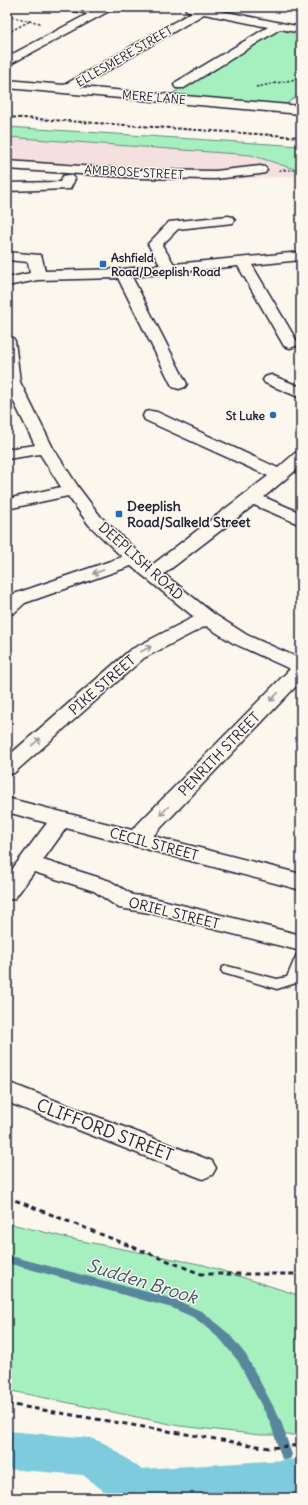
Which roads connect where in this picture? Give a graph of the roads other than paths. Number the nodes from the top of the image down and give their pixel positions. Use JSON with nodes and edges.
{"nodes":[{"id":1,"x":62,"y":7,"type":"edge"},
{"id":2,"x":109,"y":7,"type":"edge"},
{"id":3,"x":183,"y":7,"type":"edge"},
{"id":4,"x":248,"y":7,"type":"edge"},
{"id":5,"x":288,"y":7,"type":"edge"},
{"id":6,"x":301,"y":10,"type":"edge"},
{"id":7,"x":202,"y":11,"type":"junction"},
{"id":8,"x":96,"y":14,"type":"junction"},
{"id":9,"x":231,"y":17,"type":"junction"},
{"id":10,"x":276,"y":26,"type":"junction"},
{"id":11,"x":301,"y":30,"type":"edge"},
{"id":12,"x":7,"y":53,"type":"edge"},
{"id":13,"x":19,"y":56,"type":"junction"},
{"id":14,"x":7,"y":62,"type":"edge"},
{"id":15,"x":7,"y":84,"type":"edge"},
{"id":16,"x":180,"y":85,"type":"dead end"},
{"id":17,"x":67,"y":90,"type":"junction"},
{"id":18,"x":301,"y":110,"type":"edge"},
{"id":19,"x":7,"y":165,"type":"edge"},
{"id":20,"x":260,"y":170,"type":"road end"},
{"id":21,"x":68,"y":179,"type":"dead end"},
{"id":22,"x":7,"y":187,"type":"edge"},
{"id":23,"x":228,"y":220,"type":"dead end"},
{"id":24,"x":7,"y":256,"type":"edge"},
{"id":25,"x":301,"y":256,"type":"edge"},
{"id":26,"x":242,"y":261,"type":"junction"},
{"id":27,"x":169,"y":268,"type":"junction"},
{"id":28,"x":123,"y":273,"type":"junction"},
{"id":29,"x":38,"y":276,"type":"junction"},
{"id":30,"x":7,"y":282,"type":"edge"},
{"id":31,"x":7,"y":342,"type":"edge"},
{"id":32,"x":290,"y":343,"type":"dead end"},
{"id":33,"x":271,"y":380,"type":"dead end"},
{"id":34,"x":179,"y":384,"type":"dead end"},
{"id":35,"x":301,"y":393,"type":"edge"},
{"id":36,"x":151,"y":416,"type":"dead end"},
{"id":37,"x":45,"y":448,"type":"junction"},
{"id":38,"x":7,"y":454,"type":"edge"},
{"id":39,"x":301,"y":457,"type":"edge"},
{"id":40,"x":279,"y":475,"type":"junction"},
{"id":41,"x":72,"y":490,"type":"junction"},
{"id":42,"x":252,"y":498,"type":"junction"},
{"id":43,"x":7,"y":504,"type":"edge"},
{"id":44,"x":301,"y":520,"type":"edge"},
{"id":45,"x":134,"y":559,"type":"junction"},
{"id":46,"x":152,"y":574,"type":"junction"},
{"id":47,"x":7,"y":609,"type":"edge"},
{"id":48,"x":207,"y":618,"type":"junction"},
{"id":49,"x":301,"y":666,"type":"edge"},
{"id":50,"x":301,"y":669,"type":"edge"},
{"id":51,"x":7,"y":768,"type":"edge"},
{"id":52,"x":7,"y":805,"type":"edge"},
{"id":53,"x":61,"y":819,"type":"junction"},
{"id":54,"x":137,"y":839,"type":"junction"},
{"id":55,"x":28,"y":863,"type":"junction"},
{"id":56,"x":301,"y":882,"type":"edge"},
{"id":57,"x":7,"y":892,"type":"edge"},
{"id":58,"x":301,"y":943,"type":"edge"},
{"id":59,"x":301,"y":957,"type":"edge"},
{"id":60,"x":228,"y":970,"type":"dead end"},
{"id":61,"x":7,"y":1092,"type":"edge"},
{"id":62,"x":203,"y":1168,"type":"dead end"}],
"edges":[{"from":1,"to":8,"type":"lane"},
{"from":2,"to":8,"type":"street"},
{"from":3,"to":7,"type":"street"},
{"from":4,"to":9,"type":"street"},
{"from":5,"to":6,"type":"lane"},
{"from":7,"to":9,"type":"street"},
{"from":7,"to":17,"type":"street","name":"ELLESMERE STREET"},
{"from":8,"to":13,"type":"street"},
{"from":9,"to":10,"type":"street"},
{"from":10,"to":11,"type":"street"},
{"from":10,"to":16,"type":"street"},
{"from":12,"to":13,"type":"street"},
{"from":13,"to":14,"type":"street"},
{"from":15,"to":17,"type":"street","name":"MERE LANE"},
{"from":17,"to":18,"type":"street","name":"MERE LANE"},
{"from":19,"to":20,"type":"street","name":"AMBROSE STREET"},
{"from":21,"to":22,"type":"street"},
{"from":23,"to":27,"type":"street"},
{"from":24,"to":29,"type":"street"},
{"from":25,"to":26,"type":"street"},
{"from":26,"to":27,"type":"street"},
{"from":26,"to":32,"type":"street"},
{"from":27,"to":28,"type":"street"},
{"from":28,"to":29,"type":"street"},
{"from":28,"to":34,"type":"street"},
{"from":29,"to":30,"type":"street"},
{"from":31,"to":37,"type":"street","name":"DEEPLISH ROAD"},
{"from":33,"to":35,"type":"street"},
{"from":36,"to":40,"type":"street"},
{"from":37,"to":38,"type":"street"},
{"from":37,"to":41,"type":"street","name":"DEEPLISH ROAD"},
{"from":39,"to":40,"type":"street"},
{"from":40,"to":42,"type":"street"},
{"from":41,"to":43,"type":"street"},
{"from":41,"to":45,"type":"street","name":"DEEPLISH ROAD"},
{"from":42,"to":44,"type":"street"},
{"from":42,"to":46,"type":"street"},
{"from":45,"to":46,"type":"street","name":"DEEPLISH ROAD"},
{"from":45,"to":47,"type":"street","one_way":true},
{"from":46,"to":48,"type":"street","name":"DEEPLISH ROAD"},
{"from":48,"to":49,"type":"street","name":"DEEPLISH ROAD"},
{"from":51,"to":48,"type":"street","name":"PIKE STREET","one_way":true},
{"from":50,"to":54,"type":"street","name":"PENRITH STREET","one_way":true},
{"from":52,"to":53,"type":"street","name":"CECIL STREET"},
{"from":53,"to":54,"type":"street","name":"CECIL STREET"},
{"from":53,"to":55,"type":"street"},
{"from":54,"to":56,"type":"street","name":"CECIL STREET"},
{"from":55,"to":57,"type":"street"},
{"from":55,"to":58,"type":"street","name":"ORIEL STREET"},
{"from":59,"to":60,"type":"lane"},
{"from":61,"to":62,"type":"street","name":"CLIFFORD STREET"}]}
